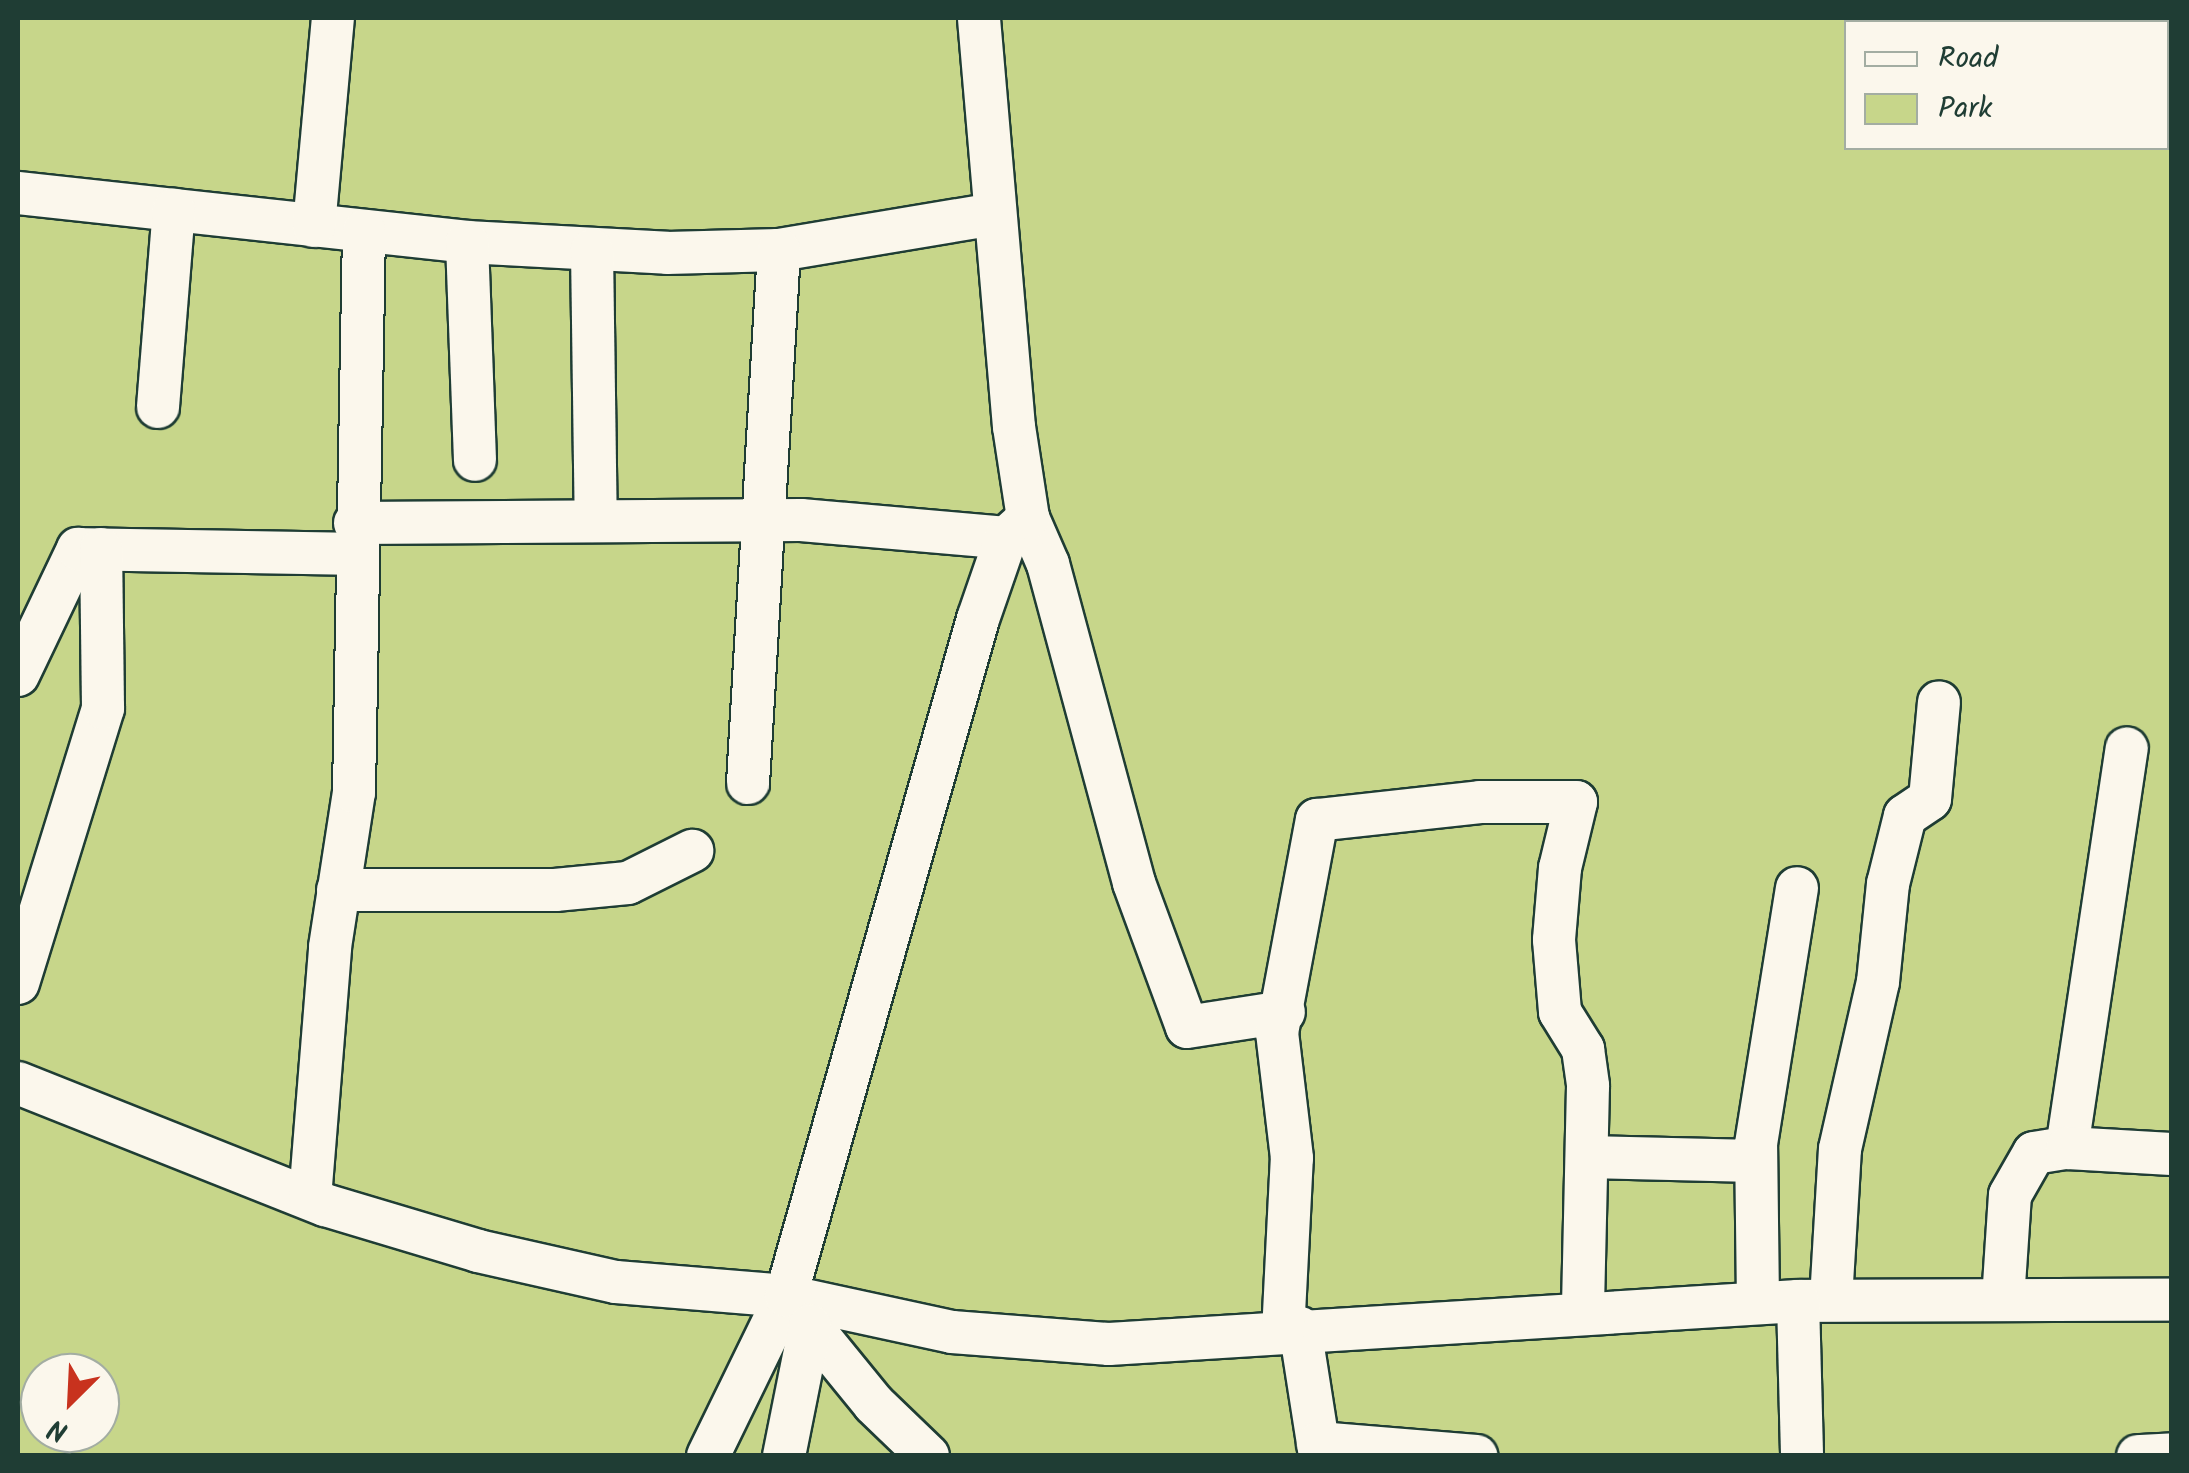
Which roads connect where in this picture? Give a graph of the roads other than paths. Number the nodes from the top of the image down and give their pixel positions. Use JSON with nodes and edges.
{"nodes":[{"id":1,"x":333,"y":18,"type":"edge"},
{"id":2,"x":979,"y":18,"type":"edge"},
{"id":3,"x":18,"y":192,"type":"edge"},
{"id":4,"x":174,"y":210,"type":"junction"},
{"id":5,"x":993,"y":214,"type":"junction"},
{"id":6,"x":314,"y":226,"type":"junction"},
{"id":7,"x":364,"y":231,"type":"junction"},
{"id":8,"x":468,"y":242,"type":"junction"},
{"id":9,"x":592,"y":250,"type":"junction"},
{"id":10,"x":779,"y":250,"type":"junction"},
{"id":11,"x":158,"y":406,"type":"dead end"},
{"id":12,"x":475,"y":460,"type":"dead end"},
{"id":13,"x":763,"y":520,"type":"junction"},
{"id":14,"x":596,"y":522,"type":"junction"},
{"id":15,"x":1017,"y":528,"type":"junction"},
{"id":16,"x":355,"y":538,"type":"junction"},
{"id":17,"x":101,"y":549,"type":"junction"},
{"id":18,"x":18,"y":675,"type":"edge"},
{"id":19,"x":1939,"y":702,"type":"dead end"},
{"id":20,"x":2126,"y":748,"type":"dead end"},
{"id":21,"x":748,"y":783,"type":"dead end"},
{"id":22,"x":692,"y":851,"type":"dead end"},
{"id":23,"x":1797,"y":888,"type":"dead end"},
{"id":24,"x":338,"y":890,"type":"junction"},
{"id":25,"x":18,"y":983,"type":"edge"},
{"id":26,"x":1284,"y":1012,"type":"junction"},
{"id":27,"x":18,"y":1083,"type":"edge"},
{"id":28,"x":2067,"y":1148,"type":"junction"},
{"id":29,"x":2172,"y":1154,"type":"edge"},
{"id":30,"x":1587,"y":1156,"type":"junction"},
{"id":31,"x":1755,"y":1161,"type":"junction"},
{"id":32,"x":310,"y":1198,"type":"junction"},
{"id":33,"x":2004,"y":1300,"type":"junction"},
{"id":34,"x":2172,"y":1300,"type":"edge"},
{"id":35,"x":1795,"y":1301,"type":"junction"},
{"id":36,"x":798,"y":1311,"type":"junction"},
{"id":37,"x":1583,"y":1313,"type":"junction"},
{"id":38,"x":1292,"y":1330,"type":"junction"},
{"id":39,"x":1319,"y":1449,"type":"edge"},
{"id":40,"x":2172,"y":1454,"type":"edge"},
{"id":41,"x":708,"y":1456,"type":"edge"},
{"id":42,"x":784,"y":1456,"type":"edge"},
{"id":43,"x":928,"y":1456,"type":"edge"},
{"id":44,"x":1476,"y":1456,"type":"edge"},
{"id":45,"x":1802,"y":1456,"type":"edge"},
{"id":46,"x":2138,"y":1456,"type":"edge"}],
"edges":[{"from":1,"to":6,"type":"street"},
{"from":2,"to":5,"type":"street"},
{"from":3,"to":4,"type":"street"},
{"from":4,"to":6,"type":"street"},
{"from":4,"to":11,"type":"street"},
{"from":5,"to":10,"type":"street"},
{"from":5,"to":15,"type":"street"},
{"from":6,"to":7,"type":"street"},
{"from":7,"to":8,"type":"street"},
{"from":7,"to":16,"type":"street"},
{"from":8,"to":9,"type":"street"},
{"from":8,"to":12,"type":"street"},
{"from":9,"to":10,"type":"street"},
{"from":9,"to":14,"type":"street"},
{"from":10,"to":13,"type":"street"},
{"from":13,"to":14,"type":"street"},
{"from":13,"to":15,"type":"street"},
{"from":13,"to":21,"type":"street"},
{"from":14,"to":16,"type":"street"},
{"from":15,"to":26,"type":"street"},
{"from":15,"to":36,"type":"street"},
{"from":16,"to":17,"type":"street"},
{"from":16,"to":24,"type":"street"},
{"from":17,"to":18,"type":"street"},
{"from":17,"to":25,"type":"street"},
{"from":19,"to":35,"type":"street"},
{"from":20,"to":28,"type":"street"},
{"from":22,"to":24,"type":"street"},
{"from":23,"to":31,"type":"street"},
{"from":24,"to":32,"type":"street"},
{"from":26,"to":30,"type":"street"},
{"from":26,"to":38,"type":"street"},
{"from":27,"to":32,"type":"street"},
{"from":28,"to":29,"type":"street"},
{"from":28,"to":33,"type":"street"},
{"from":30,"to":31,"type":"street"},
{"from":30,"to":37,"type":"street"},
{"from":31,"to":35,"type":"street"},
{"from":32,"to":36,"type":"street"},
{"from":33,"to":34,"type":"street"},
{"from":33,"to":35,"type":"street"},
{"from":35,"to":37,"type":"street"},
{"from":35,"to":45,"type":"street"},
{"from":36,"to":38,"type":"street"},
{"from":36,"to":41,"type":"street"},
{"from":36,"to":42,"type":"street"},
{"from":36,"to":43,"type":"street"},
{"from":37,"to":38,"type":"street"},
{"from":38,"to":39,"type":"street"},
{"from":39,"to":44,"type":"street"},
{"from":40,"to":46,"type":"street"}]}
